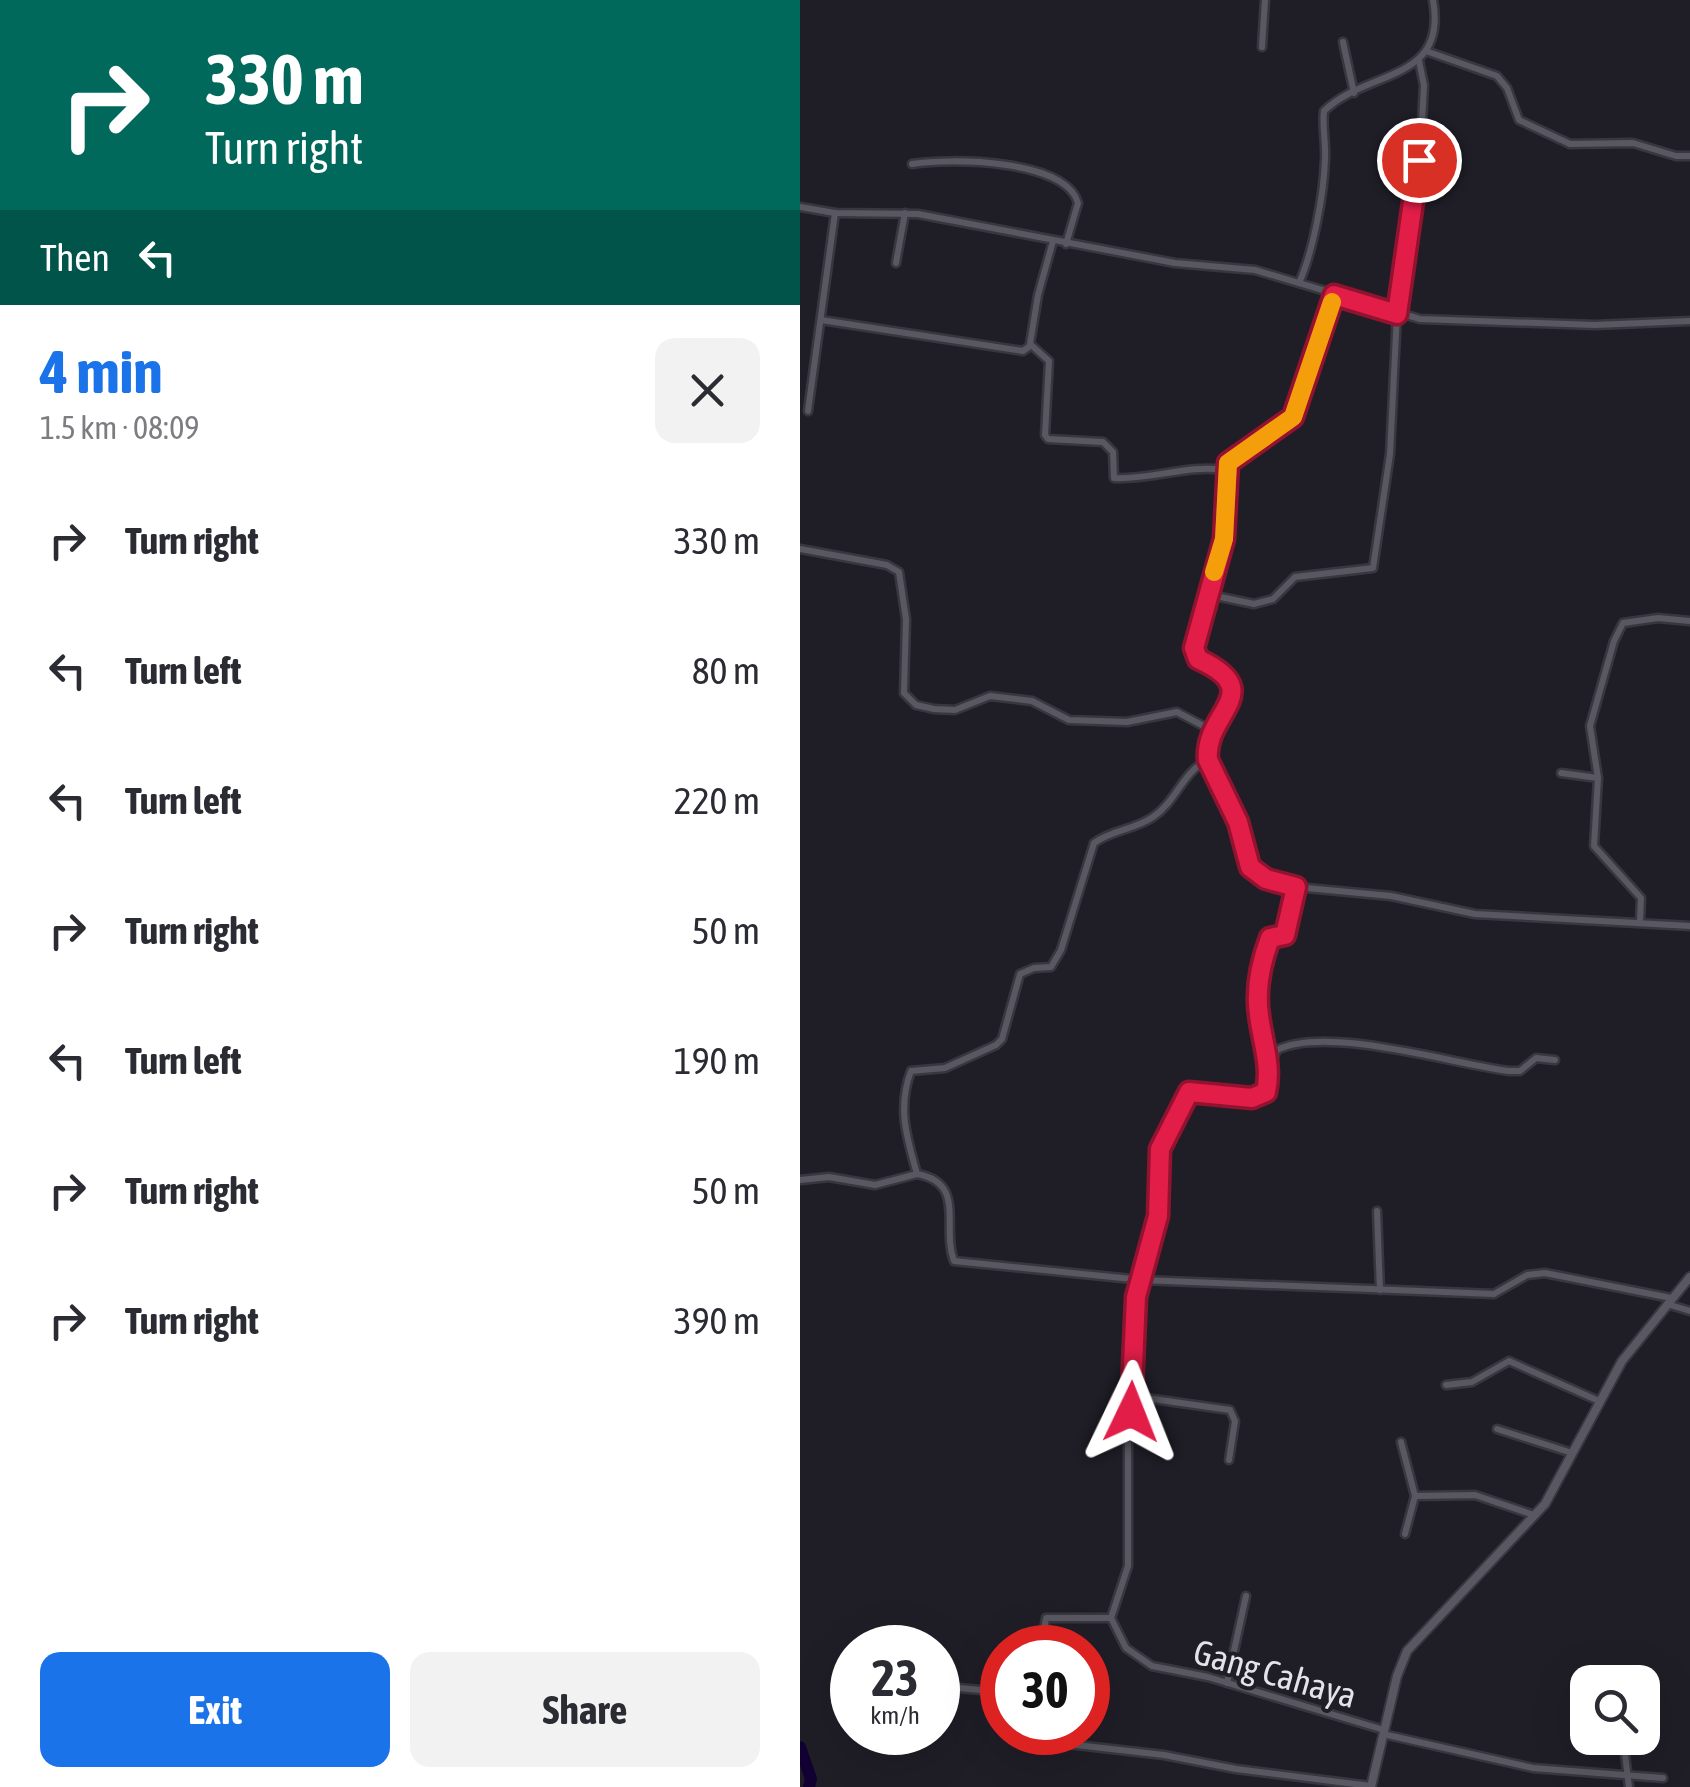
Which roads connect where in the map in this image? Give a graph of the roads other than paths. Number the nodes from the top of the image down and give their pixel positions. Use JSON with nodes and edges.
{"nodes":[{"id":1,"x":1265,"y":0,"type":"edge"},
{"id":2,"x":1433,"y":0,"type":"edge"},
{"id":3,"x":1343,"y":42,"type":"dead end"},
{"id":4,"x":1262,"y":47,"type":"dead end"},
{"id":5,"x":1426,"y":51,"type":"junction"},
{"id":6,"x":1419,"y":61,"type":"junction"},
{"id":7,"x":1354,"y":92,"type":"junction"},
{"id":8,"x":1690,"y":156,"type":"edge"},
{"id":9,"x":912,"y":164,"type":"dead end"},
{"id":10,"x":800,"y":206,"type":"edge"},
{"id":11,"x":836,"y":213,"type":"junction"},
{"id":12,"x":905,"y":213,"type":"junction"},
{"id":13,"x":1053,"y":241,"type":"junction"},
{"id":14,"x":1066,"y":244,"type":"junction"},
{"id":15,"x":896,"y":263,"type":"dead end"},
{"id":16,"x":1298,"y":283,"type":"junction"},
{"id":17,"x":1334,"y":295,"type":"junction"},
{"id":18,"x":1397,"y":314,"type":"junction"},
{"id":19,"x":821,"y":320,"type":"junction"},
{"id":20,"x":1690,"y":321,"type":"edge"},
{"id":21,"x":1030,"y":346,"type":"junction"},
{"id":22,"x":808,"y":411,"type":"dead end"},
{"id":23,"x":1226,"y":470,"type":"junction"},
{"id":24,"x":800,"y":549,"type":"edge"},
{"id":25,"x":1206,"y":594,"type":"junction"},
{"id":26,"x":1690,"y":621,"type":"edge"},
{"id":27,"x":1215,"y":732,"type":"junction"},
{"id":28,"x":1208,"y":760,"type":"junction"},
{"id":29,"x":1561,"y":773,"type":"dead end"},
{"id":30,"x":1598,"y":778,"type":"junction"},
{"id":31,"x":1296,"y":887,"type":"junction"},
{"id":32,"x":1640,"y":921,"type":"junction"},
{"id":33,"x":1690,"y":926,"type":"edge"},
{"id":34,"x":1554,"y":1060,"type":"dead end"},
{"id":35,"x":1268,"y":1072,"type":"junction"},
{"id":36,"x":917,"y":1174,"type":"junction"},
{"id":37,"x":800,"y":1180,"type":"edge"},
{"id":38,"x":1378,"y":1211,"type":"dead end"},
{"id":39,"x":1690,"y":1277,"type":"edge"},
{"id":40,"x":1140,"y":1279,"type":"junction"},
{"id":41,"x":1380,"y":1290,"type":"junction"},
{"id":42,"x":1668,"y":1301,"type":"junction"},
{"id":43,"x":1690,"y":1312,"type":"edge"},
{"id":44,"x":1446,"y":1386,"type":"dead end"},
{"id":45,"x":1132,"y":1396,"type":"junction"},
{"id":46,"x":1599,"y":1402,"type":"junction"},
{"id":47,"x":1497,"y":1429,"type":"dead end"},
{"id":48,"x":1401,"y":1442,"type":"dead end"},
{"id":49,"x":1572,"y":1453,"type":"junction"},
{"id":50,"x":1230,"y":1460,"type":"dead end"},
{"id":51,"x":1415,"y":1496,"type":"junction"},
{"id":52,"x":1536,"y":1516,"type":"junction"},
{"id":53,"x":1405,"y":1534,"type":"dead end"},
{"id":54,"x":1246,"y":1596,"type":"dead end"},
{"id":55,"x":1111,"y":1618,"type":"junction"},
{"id":56,"x":1042,"y":1625,"type":"edge"},
{"id":57,"x":1227,"y":1683,"type":"junction"},
{"id":58,"x":1383,"y":1732,"type":"junction"},
{"id":59,"x":1110,"y":1748,"type":"edge"},
{"id":60,"x":1624,"y":1755,"type":"edge"},
{"id":61,"x":1625,"y":1774,"type":"junction"},
{"id":62,"x":1663,"y":1778,"type":"dead end"},
{"id":63,"x":1371,"y":1787,"type":"edge"},
{"id":64,"x":1629,"y":1787,"type":"edge"}],
"edges":[{"from":1,"to":4,"type":"street"},
{"from":2,"to":5,"type":"street"},
{"from":3,"to":7,"type":"street"},
{"from":5,"to":6,"type":"street"},
{"from":5,"to":8,"type":"street"},
{"from":6,"to":7,"type":"street"},
{"from":6,"to":18,"type":"street"},
{"from":7,"to":16,"type":"street"},
{"from":9,"to":14,"type":"street"},
{"from":10,"to":11,"type":"street"},
{"from":11,"to":12,"type":"street"},
{"from":11,"to":19,"type":"street"},
{"from":12,"to":13,"type":"street"},
{"from":12,"to":15,"type":"street"},
{"from":13,"to":14,"type":"street"},
{"from":13,"to":21,"type":"street"},
{"from":14,"to":16,"type":"street"},
{"from":16,"to":17,"type":"street"},
{"from":17,"to":18,"type":"street"},
{"from":17,"to":23,"type":"street"},
{"from":18,"to":20,"type":"street"},
{"from":18,"to":25,"type":"street"},
{"from":19,"to":21,"type":"street"},
{"from":19,"to":22,"type":"street"},
{"from":21,"to":23,"type":"street"},
{"from":23,"to":25,"type":"street"},
{"from":24,"to":27,"type":"street"},
{"from":25,"to":27,"type":"street"},
{"from":26,"to":30,"type":"street"},
{"from":27,"to":28,"type":"street"},
{"from":28,"to":31,"type":"street"},
{"from":28,"to":36,"type":"street"},
{"from":29,"to":30,"type":"street"},
{"from":30,"to":32,"type":"street"},
{"from":31,"to":32,"type":"street"},
{"from":31,"to":35,"type":"street"},
{"from":32,"to":33,"type":"street"},
{"from":34,"to":35,"type":"street"},
{"from":35,"to":40,"type":"street"},
{"from":36,"to":37,"type":"street"},
{"from":36,"to":40,"type":"street"},
{"from":38,"to":41,"type":"street"},
{"from":39,"to":42,"type":"street"},
{"from":40,"to":41,"type":"street"},
{"from":40,"to":45,"type":"street"},
{"from":41,"to":42,"type":"street"},
{"from":42,"to":43,"type":"street"},
{"from":42,"to":46,"type":"street"},
{"from":44,"to":46,"type":"street"},
{"from":45,"to":50,"type":"street"},
{"from":45,"to":55,"type":"street"},
{"from":46,"to":49,"type":"street"},
{"from":47,"to":49,"type":"street"},
{"from":48,"to":51,"type":"street"},
{"from":49,"to":52,"type":"street"},
{"from":51,"to":52,"type":"street"},
{"from":51,"to":53,"type":"street"},
{"from":52,"to":58,"type":"street"},
{"from":54,"to":57,"type":"street"},
{"from":55,"to":56,"type":"street"},
{"from":55,"to":57,"type":"street","name":"Gang Cahaya"},
{"from":57,"to":58,"type":"street","name":"Gang Cahaya"},
{"from":58,"to":61,"type":"street","name":"Gang Cahaya"},
{"from":58,"to":63,"type":"street"},
{"from":59,"to":63,"type":"street"},
{"from":60,"to":61,"type":"street"},
{"from":61,"to":62,"type":"street","name":"Gang Cahaya"},
{"from":61,"to":64,"type":"street"}]}
